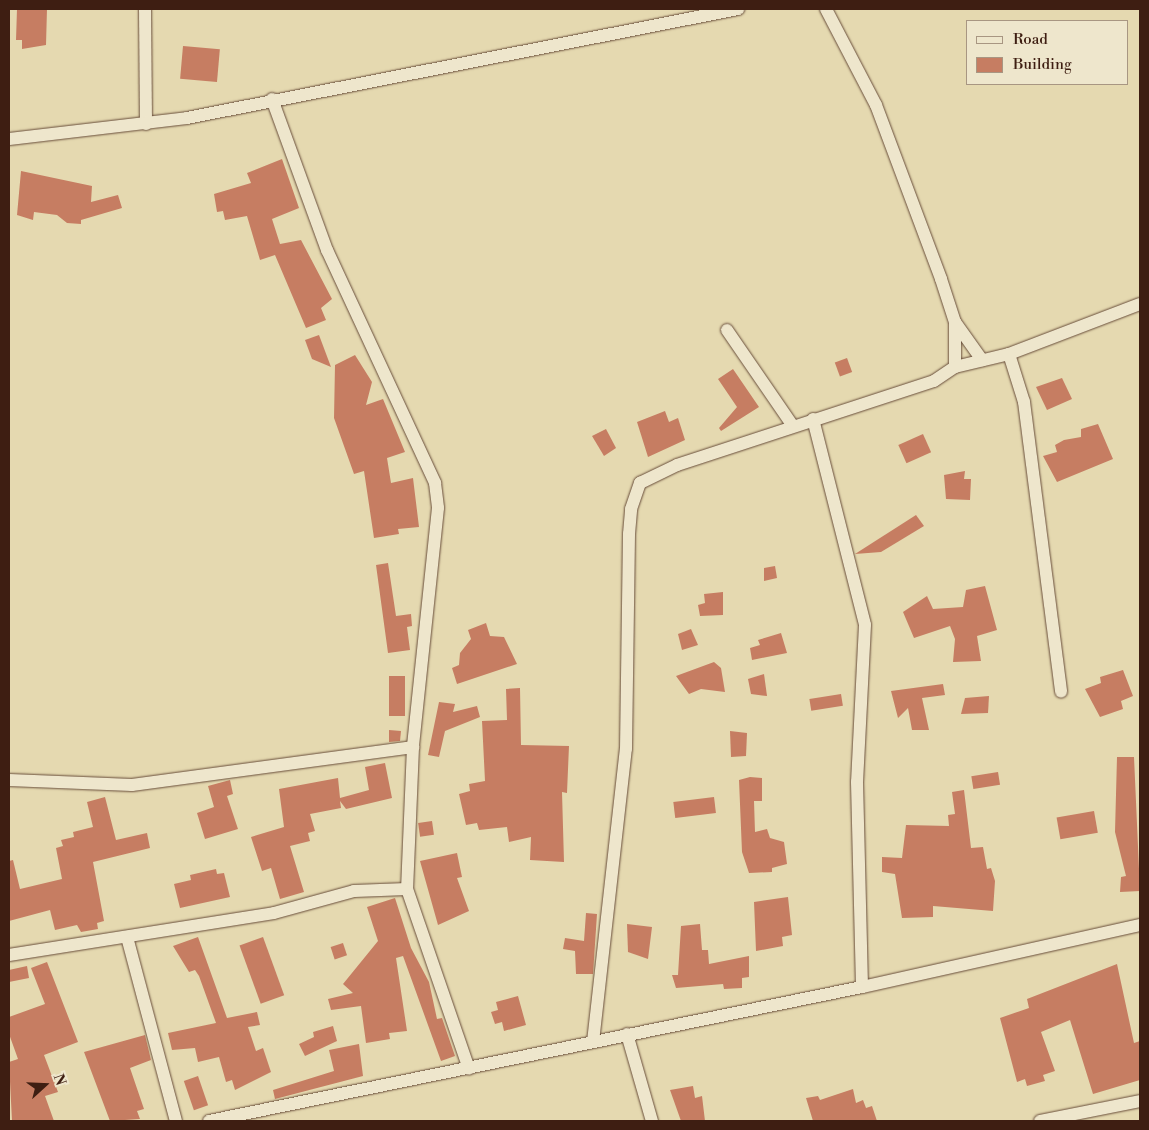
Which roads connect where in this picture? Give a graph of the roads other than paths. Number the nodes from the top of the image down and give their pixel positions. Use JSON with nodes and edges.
{"nodes":[{"id":1,"x":145,"y":9,"type":"edge"},
{"id":2,"x":738,"y":9,"type":"edge"},
{"id":3,"x":830,"y":10,"type":"edge"},
{"id":4,"x":272,"y":99,"type":"junction"},
{"id":5,"x":146,"y":124,"type":"junction"},
{"id":6,"x":9,"y":139,"type":"edge"},
{"id":7,"x":1140,"y":304,"type":"edge"},
{"id":8,"x":955,"y":322,"type":"junction"},
{"id":9,"x":727,"y":330,"type":"dead end"},
{"id":10,"x":1009,"y":354,"type":"junction"},
{"id":11,"x":982,"y":360,"type":"junction"},
{"id":12,"x":955,"y":367,"type":"junction"},
{"id":13,"x":814,"y":419,"type":"junction"},
{"id":14,"x":793,"y":426,"type":"junction"},
{"id":15,"x":1061,"y":692,"type":"dead end"},
{"id":16,"x":413,"y":747,"type":"junction"},
{"id":17,"x":9,"y":780,"type":"edge"},
{"id":18,"x":406,"y":889,"type":"junction"},
{"id":19,"x":1140,"y":925,"type":"edge"},
{"id":20,"x":127,"y":937,"type":"junction"},
{"id":21,"x":9,"y":955,"type":"edge"},
{"id":22,"x":862,"y":987,"type":"junction"},
{"id":23,"x":626,"y":1034,"type":"junction"},
{"id":24,"x":594,"y":1042,"type":"junction"},
{"id":25,"x":469,"y":1069,"type":"junction"},
{"id":26,"x":1140,"y":1101,"type":"edge"},
{"id":27,"x":176,"y":1121,"type":"edge"},
{"id":28,"x":209,"y":1121,"type":"edge"},
{"id":29,"x":652,"y":1121,"type":"edge"},
{"id":30,"x":1040,"y":1121,"type":"edge"}],
"edges":[{"from":1,"to":5,"type":"street"},
{"from":2,"to":4,"type":"street"},
{"from":3,"to":8,"type":"street"},
{"from":4,"to":5,"type":"street"},
{"from":4,"to":16,"type":"street"},
{"from":5,"to":6,"type":"street"},
{"from":7,"to":10,"type":"street"},
{"from":8,"to":11,"type":"street"},
{"from":8,"to":12,"type":"street"},
{"from":9,"to":14,"type":"street"},
{"from":10,"to":11,"type":"street"},
{"from":10,"to":15,"type":"street"},
{"from":11,"to":12,"type":"street"},
{"from":12,"to":13,"type":"street"},
{"from":13,"to":14,"type":"street"},
{"from":13,"to":22,"type":"street"},
{"from":14,"to":24,"type":"street"},
{"from":16,"to":17,"type":"street"},
{"from":16,"to":18,"type":"street"},
{"from":18,"to":20,"type":"street"},
{"from":18,"to":25,"type":"street"},
{"from":19,"to":22,"type":"street"},
{"from":20,"to":21,"type":"street"},
{"from":20,"to":27,"type":"street"},
{"from":22,"to":23,"type":"street"},
{"from":23,"to":24,"type":"street"},
{"from":23,"to":29,"type":"street"},
{"from":24,"to":25,"type":"street"},
{"from":25,"to":28,"type":"street"},
{"from":26,"to":30,"type":"street"}]}
